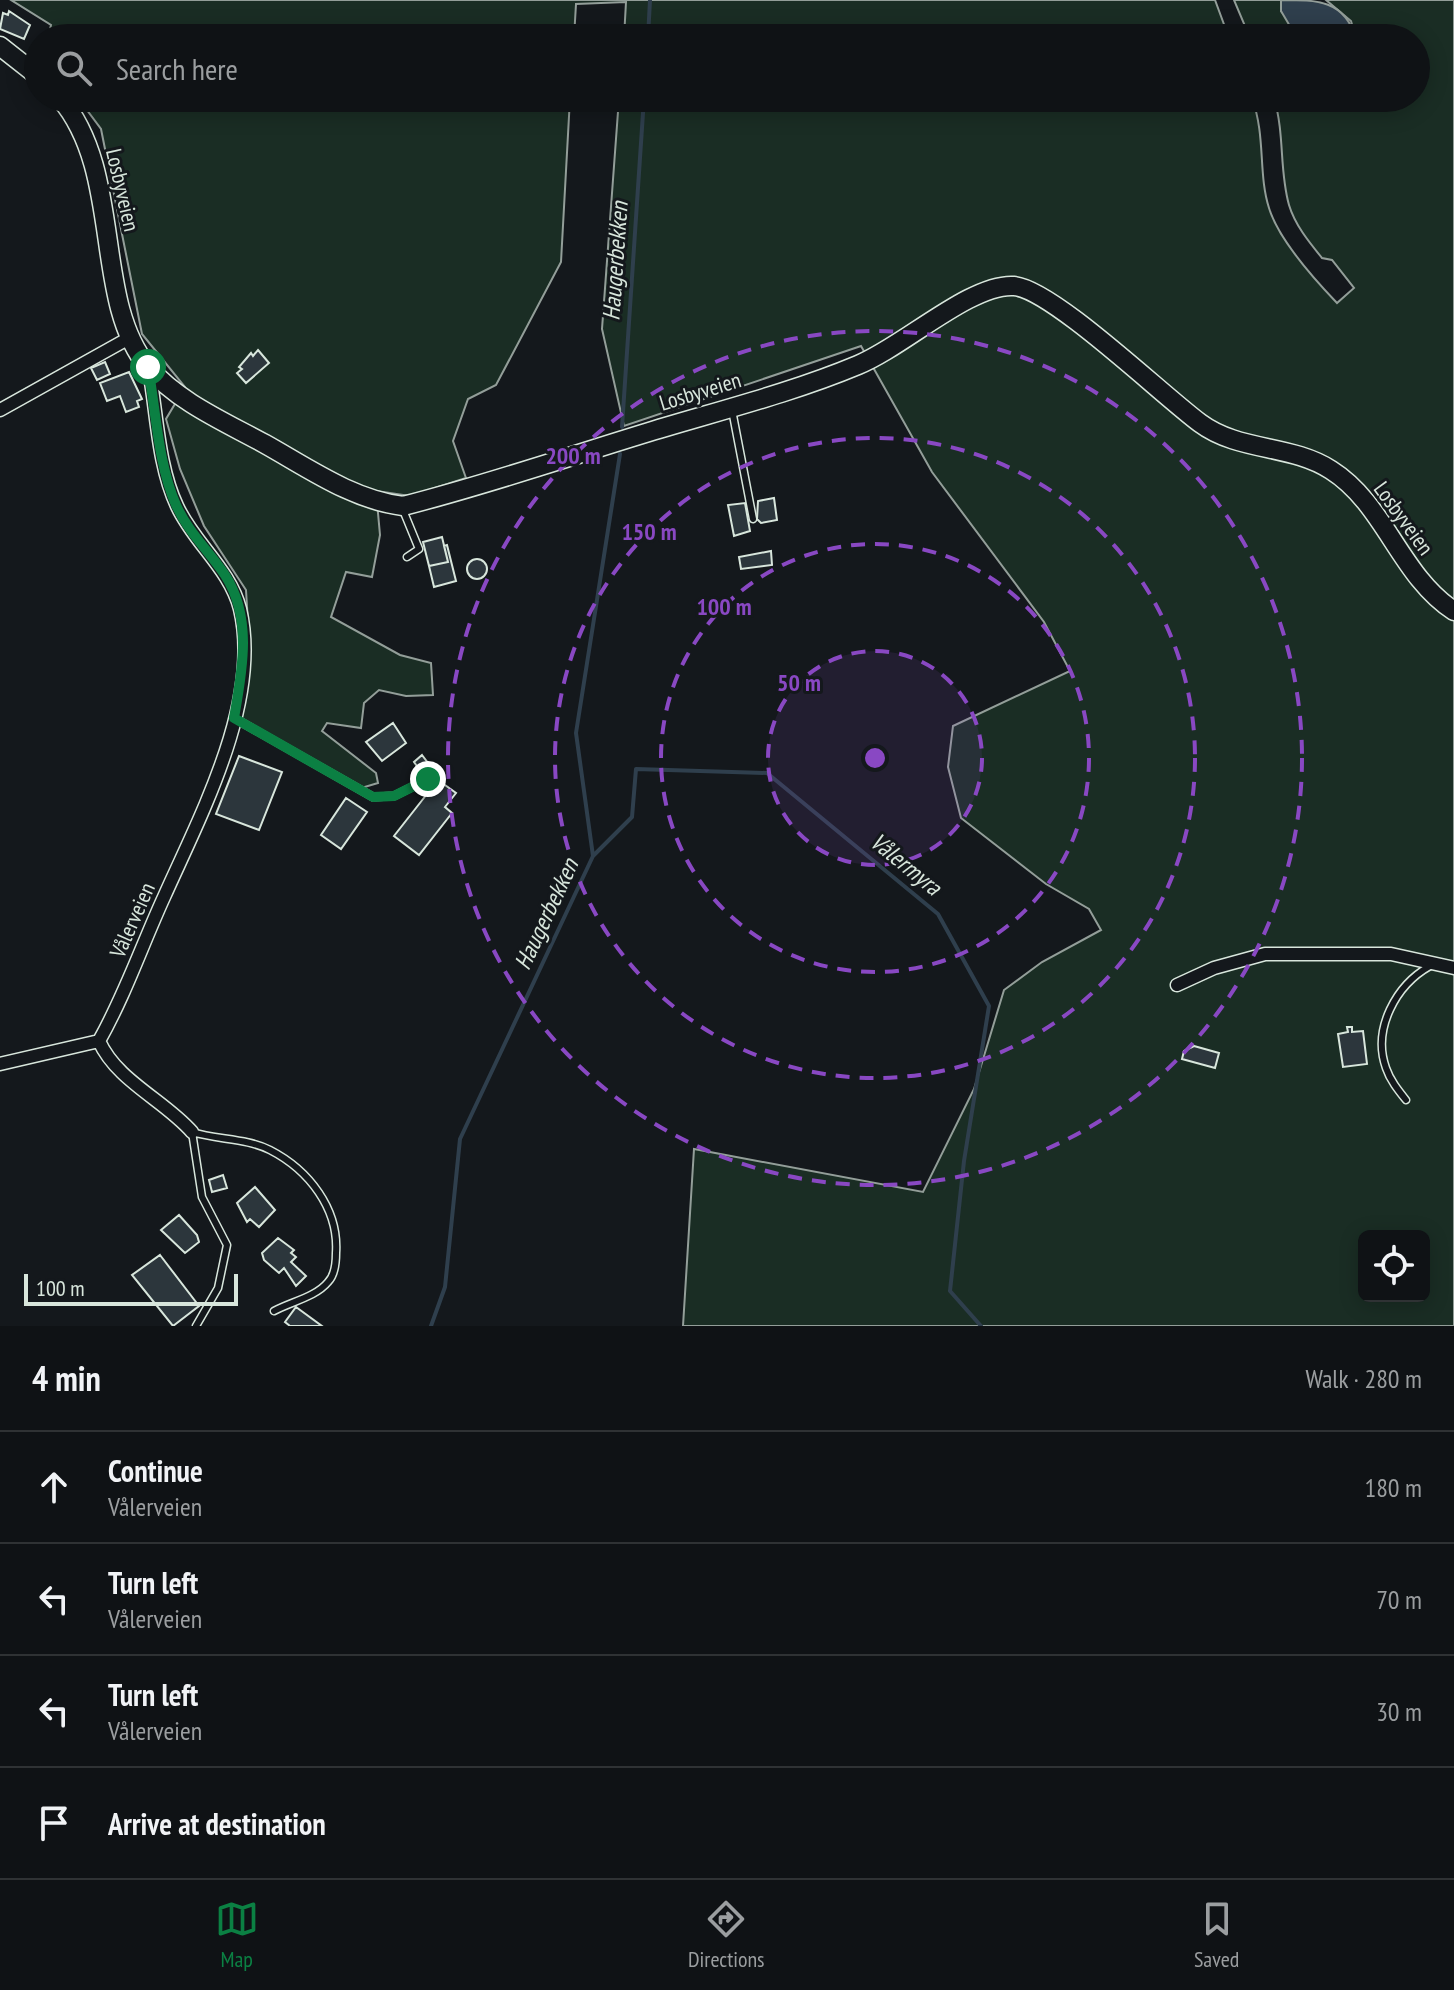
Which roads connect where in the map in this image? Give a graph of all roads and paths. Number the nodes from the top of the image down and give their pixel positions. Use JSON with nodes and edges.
{"nodes":[{"id":1,"x":2,"y":51,"type":"edge"},
{"id":2,"x":24,"y":66,"type":"edge"},
{"id":3,"x":71,"y":112,"type":"edge"},
{"id":4,"x":131,"y":337,"type":"junction"},
{"id":5,"x":148,"y":367,"type":"junction"},
{"id":6,"x":731,"y":407,"type":"junction"},
{"id":7,"x":0,"y":410,"type":"edge"},
{"id":8,"x":403,"y":506,"type":"junction"},
{"id":9,"x":753,"y":519,"type":"dead end"},
{"id":10,"x":407,"y":557,"type":"dead end"},
{"id":11,"x":1454,"y":611,"type":"edge"},
{"id":12,"x":234,"y":718,"type":"junction"},
{"id":13,"x":428,"y":779,"type":"dead end"},
{"id":14,"x":1433,"y":964,"type":"junction"},
{"id":15,"x":1454,"y":968,"type":"edge"},
{"id":16,"x":1177,"y":985,"type":"dead end"},
{"id":17,"x":99,"y":1041,"type":"junction"},
{"id":18,"x":0,"y":1064,"type":"edge"},
{"id":19,"x":1406,"y":1100,"type":"dead end"},
{"id":20,"x":192,"y":1132,"type":"junction"},
{"id":21,"x":274,"y":1311,"type":"dead end"},
{"id":22,"x":196,"y":1326,"type":"edge"}],
"edges":[{"from":1,"to":2,"type":"main road"},
{"from":3,"to":4,"type":"main road","name":"Losbyveien"},
{"from":4,"to":5,"type":"main road","name":"Losbyveien"},
{"from":4,"to":7,"type":"street"},
{"from":5,"to":8,"type":"main road","name":"Losbyveien"},
{"from":5,"to":12,"type":"street","name":"Vålerveien"},
{"from":6,"to":8,"type":"main road","name":"Losbyveien"},
{"from":6,"to":9,"type":"lane"},
{"from":6,"to":11,"type":"main road","name":"Losbyveien"},
{"from":8,"to":10,"type":"lane"},
{"from":12,"to":13,"type":"lane"},
{"from":12,"to":17,"type":"street","name":"Vålerveien"},
{"from":14,"to":15,"type":"street"},
{"from":14,"to":16,"type":"street"},
{"from":14,"to":19,"type":"lane"},
{"from":17,"to":18,"type":"street"},
{"from":17,"to":20,"type":"street"},
{"from":20,"to":21,"type":"lane"},
{"from":20,"to":22,"type":"lane"}]}
